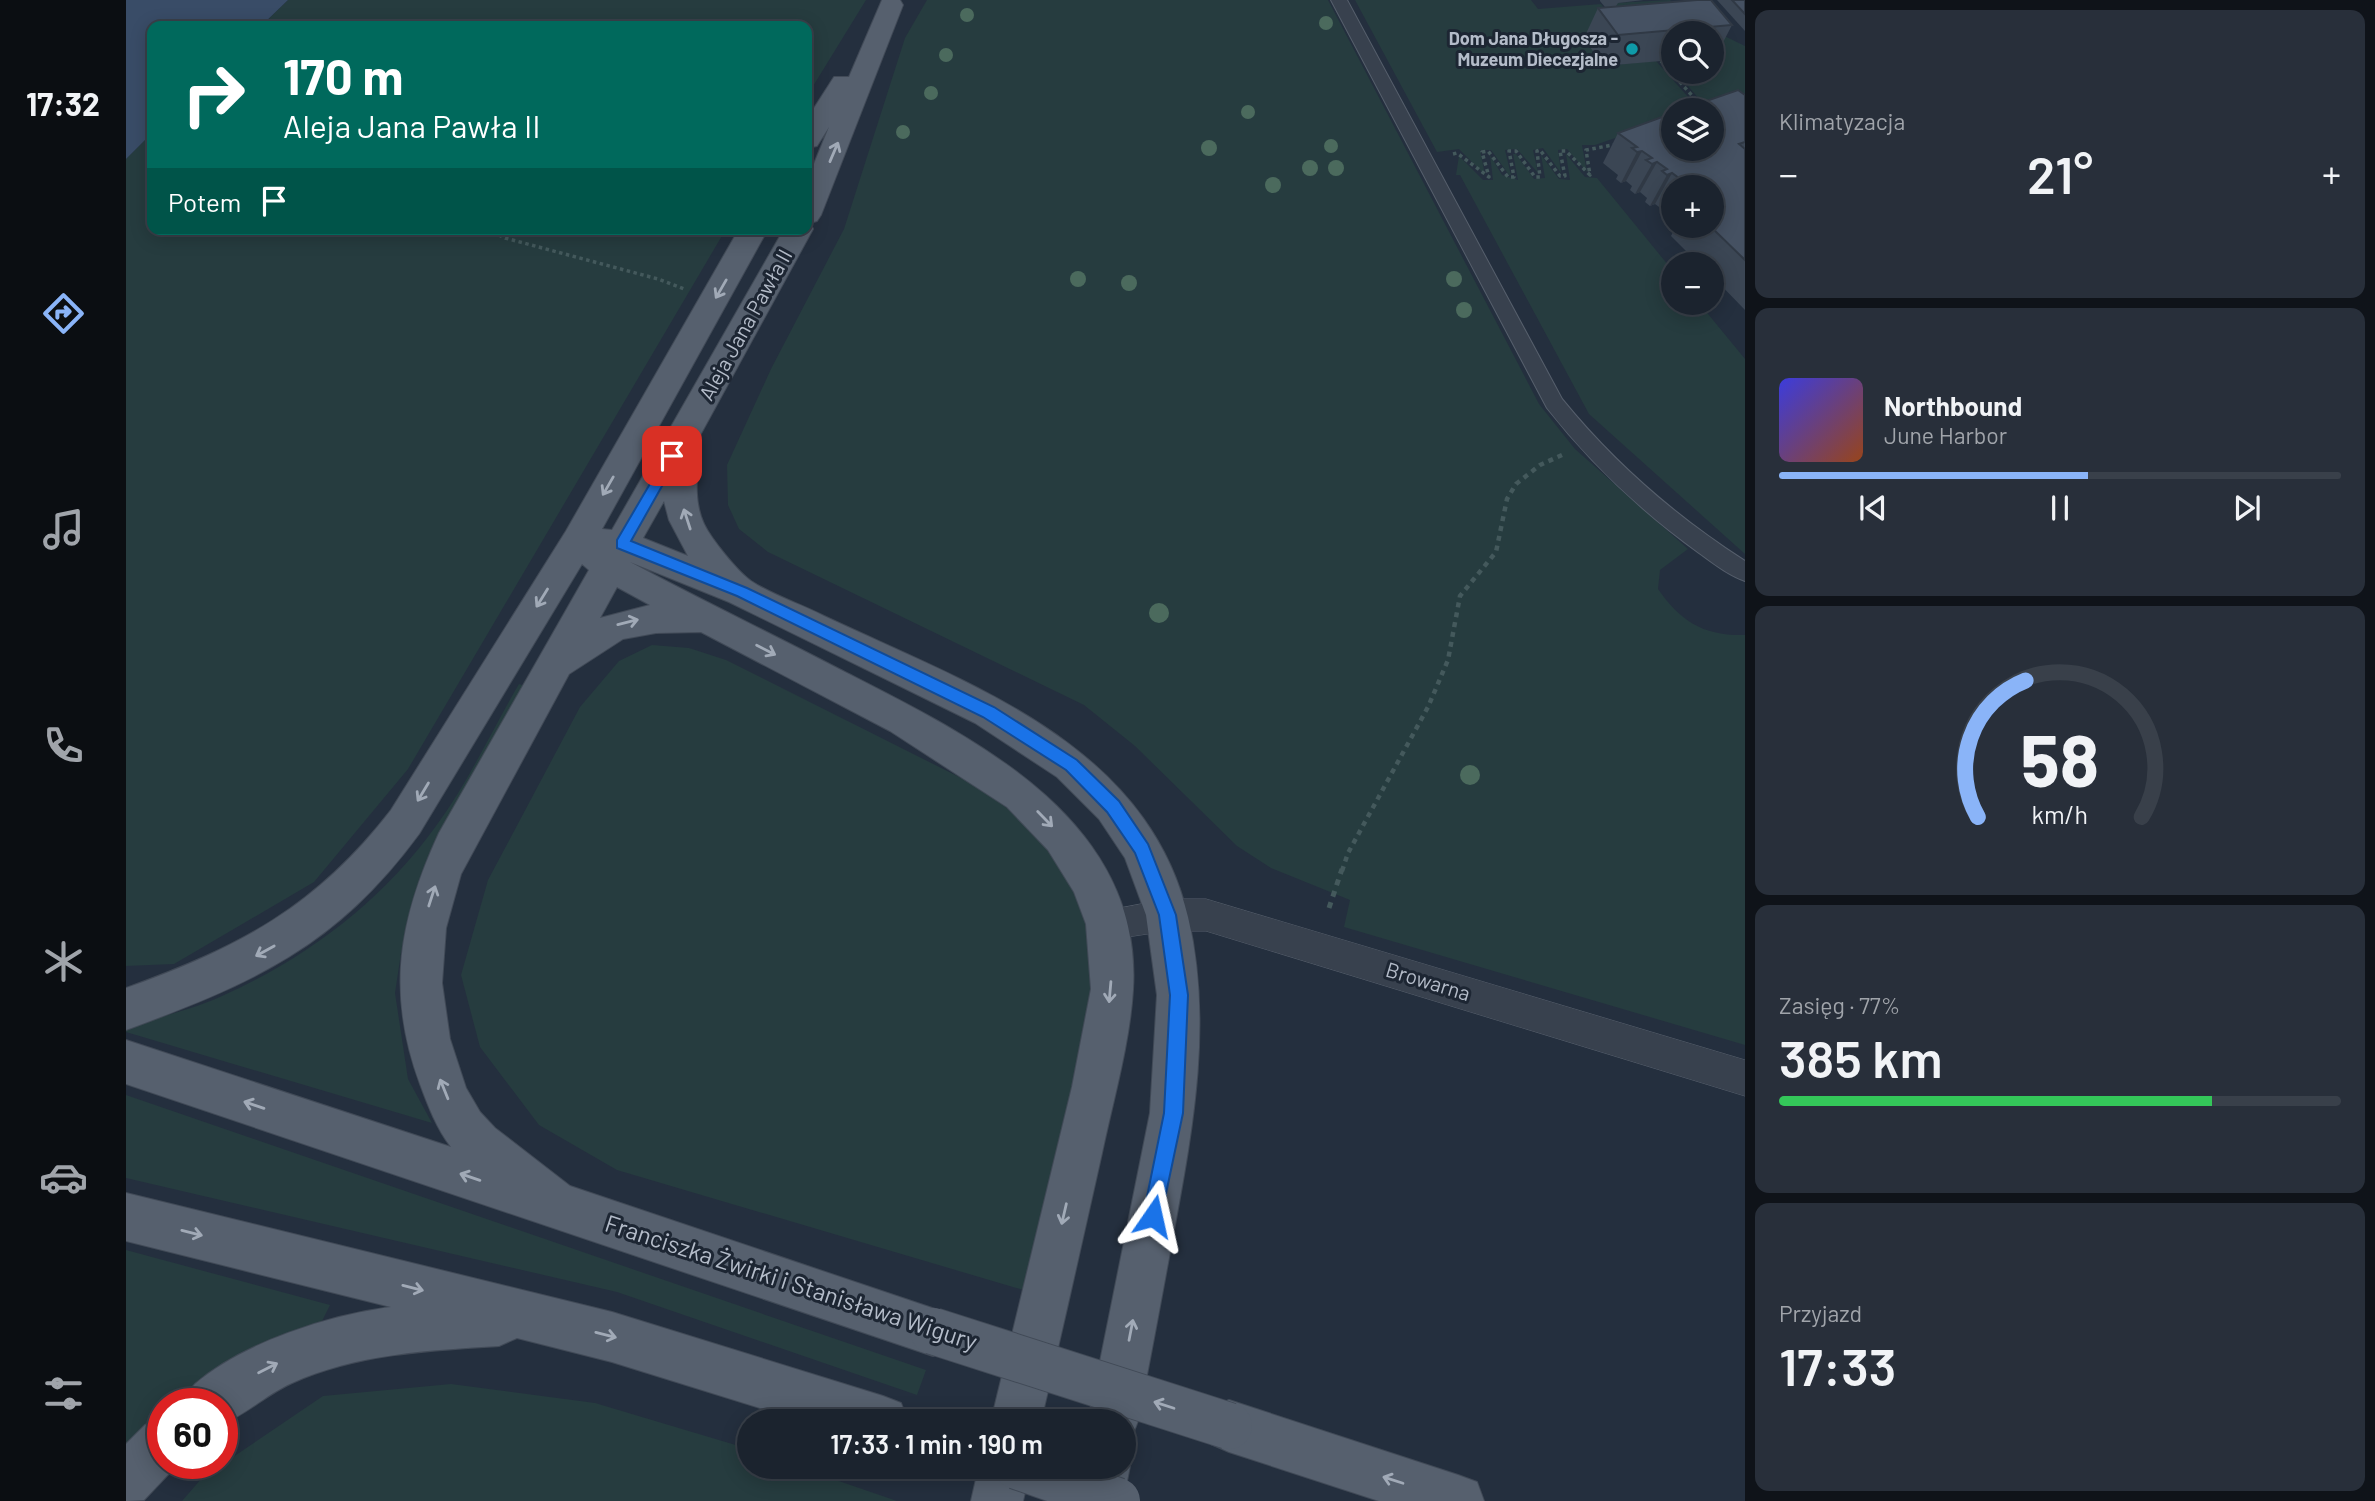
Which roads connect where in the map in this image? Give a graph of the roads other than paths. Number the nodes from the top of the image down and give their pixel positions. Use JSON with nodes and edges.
{"nodes":[{"id":1,"x":1339,"y":0,"type":"edge"},
{"id":2,"x":893,"y":2,"type":"edge"},
{"id":3,"x":812,"y":133,"type":"edge"},
{"id":4,"x":812,"y":203,"type":"edge"},
{"id":5,"x":751,"y":235,"type":"edge"},
{"id":6,"x":796,"y":235,"type":"edge"},
{"id":7,"x":685,"y":434,"type":"junction"},
{"id":8,"x":578,"y":540,"type":"junction"},
{"id":9,"x":615,"y":555,"type":"junction"},
{"id":10,"x":1745,"y":572,"type":"edge"},
{"id":11,"x":742,"y":592,"type":"junction"},
{"id":12,"x":705,"y":619,"type":"junction"},
{"id":13,"x":551,"y":671,"type":"junction"},
{"id":14,"x":1167,"y":915,"type":"junction"},
{"id":15,"x":1107,"y":924,"type":"junction"},
{"id":16,"x":135,"y":1004,"type":"edge"},
{"id":17,"x":126,"y":1062,"type":"edge"},
{"id":18,"x":1745,"y":1078,"type":"edge"},
{"id":19,"x":558,"y":1206,"type":"junction"},
{"id":20,"x":126,"y":1217,"type":"edge"},
{"id":21,"x":540,"y":1319,"type":"junction"},
{"id":22,"x":235,"y":1388,"type":"edge"},
{"id":23,"x":846,"y":1409,"type":"edge"},
{"id":24,"x":1019,"y":1409,"type":"edge"},
{"id":25,"x":1115,"y":1409,"type":"edge"},
{"id":26,"x":147,"y":1460,"type":"edge"},
{"id":27,"x":1002,"y":1479,"type":"edge"},
{"id":28,"x":1054,"y":1479,"type":"edge"},
{"id":29,"x":1101,"y":1479,"type":"edge"},
{"id":30,"x":126,"y":1482,"type":"edge"},
{"id":31,"x":997,"y":1501,"type":"edge"},
{"id":32,"x":1097,"y":1501,"type":"edge"},
{"id":33,"x":1117,"y":1501,"type":"edge"},
{"id":34,"x":1458,"y":1501,"type":"edge"}],
"edges":[{"from":1,"to":10,"type":"street"},
{"from":2,"to":3,"type":"main road"},
{"from":4,"to":2,"type":"main road","one_way":true},
{"from":5,"to":8,"type":"main road","name":"Aleja Jana Pawła II","one_way":true},
{"from":6,"to":7,"type":"main road","name":"Aleja Jana Pawła II"},
{"from":7,"to":9,"type":"main road","name":"Aleja Jana Pawła II"},
{"from":11,"to":7,"type":"main road","one_way":true},
{"from":8,"to":9,"type":"main road"},
{"from":8,"to":16,"type":"main road","name":"Aleja Jana Pawła II","one_way":true},
{"from":9,"to":11,"type":"main road"},
{"from":9,"to":12,"type":"main road"},
{"from":9,"to":13,"type":"main road","name":"Aleja Jana Pawła II"},
{"from":11,"to":14,"type":"main road"},
{"from":13,"to":12,"type":"main road","one_way":true},
{"from":12,"to":15,"type":"main road","one_way":true},
{"from":19,"to":13,"type":"main road","name":"Aleja Jana Pawła II","one_way":true},
{"from":14,"to":15,"type":"street","name":"Browarna"},
{"from":14,"to":18,"type":"street","name":"Browarna"},
{"from":25,"to":14,"type":"main road","one_way":true},
{"from":15,"to":24,"type":"main road","one_way":true},
{"from":19,"to":17,"type":"main road","name":"Franciszka Żwirki i Stanisława Wigury","one_way":true},
{"from":34,"to":19,"type":"main road","name":"Franciszka Żwirki i Stanisława Wigury","one_way":true,"bridge":true},
{"from":20,"to":21,"type":"main road","one_way":true},
{"from":22,"to":21,"type":"main road","one_way":true},
{"from":21,"to":23,"type":"main road","one_way":true},
{"from":26,"to":30,"type":"main road"},
{"from":27,"to":31,"type":"main road"},
{"from":28,"to":33,"type":"main road","bridge":true},
{"from":29,"to":32,"type":"main road"}]}
